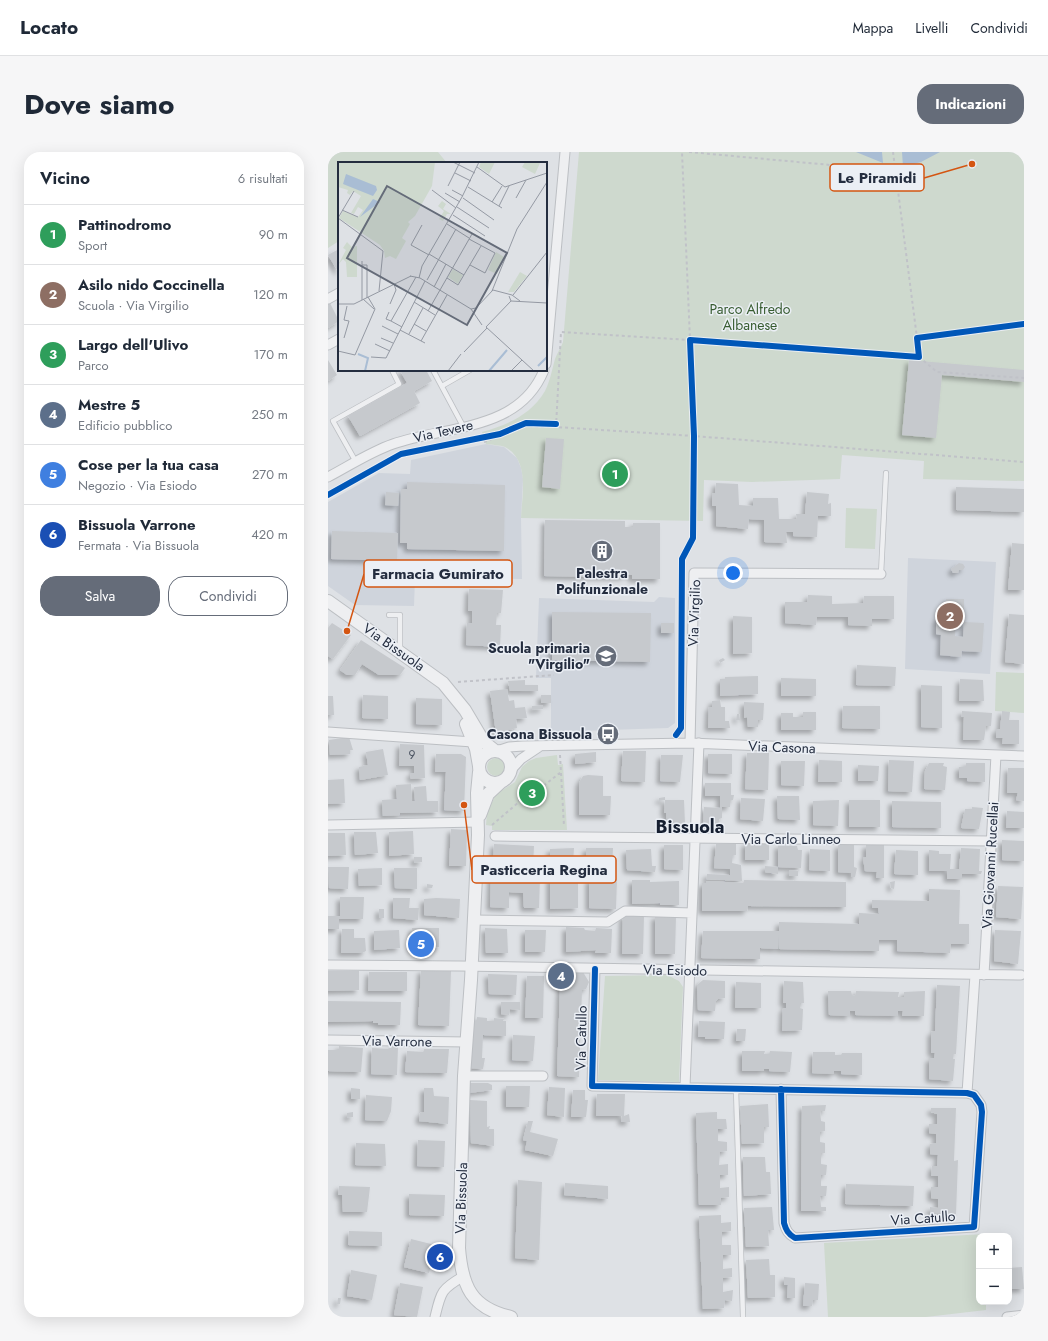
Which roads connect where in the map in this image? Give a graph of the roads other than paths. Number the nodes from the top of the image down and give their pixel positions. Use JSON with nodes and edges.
{"nodes":[{"id":1,"x":565,"y":152,"type":"edge"},
{"id":2,"x":338,"y":294,"type":"edge"},
{"id":3,"x":328,"y":299,"type":"edge"},
{"id":4,"x":548,"y":330,"type":"edge"},
{"id":5,"x":338,"y":340,"type":"edge"},
{"id":6,"x":328,"y":345,"type":"edge"},
{"id":7,"x":547,"y":347,"type":"edge"},
{"id":8,"x":392,"y":371,"type":"edge"},
{"id":9,"x":434,"y":371,"type":"edge"},
{"id":10,"x":468,"y":371,"type":"edge"},
{"id":11,"x":543,"y":371,"type":"edge"},
{"id":12,"x":442,"y":386,"type":"junction"},
{"id":13,"x":463,"y":426,"type":"junction"},
{"id":14,"x":356,"y":462,"type":"junction"},
{"id":15,"x":886,"y":473,"type":"dead end"},
{"id":16,"x":328,"y":477,"type":"edge"},
{"id":17,"x":881,"y":574,"type":"joint"},
{"id":18,"x":329,"y":603,"type":"edge"},
{"id":19,"x":389,"y":615,"type":"dead end"},
{"id":20,"x":400,"y":652,"type":"junction"},
{"id":21,"x":328,"y":732,"type":"edge"},
{"id":22,"x":478,"y":741,"type":"junction"},
{"id":23,"x":695,"y":743,"type":"junction"},
{"id":24,"x":540,"y":747,"type":"junction"},
{"id":25,"x":495,"y":750,"type":"junction"},
{"id":26,"x":996,"y":755,"type":"junction"},
{"id":27,"x":1024,"y":756,"type":"edge"},
{"id":28,"x":479,"y":769,"type":"junction"},
{"id":29,"x":506,"y":776,"type":"junction"},
{"id":30,"x":478,"y":822,"type":"junction"},
{"id":31,"x":328,"y":825,"type":"edge"},
{"id":32,"x":495,"y":836,"type":"dead end"},
{"id":33,"x":695,"y":838,"type":"junction"},
{"id":34,"x":991,"y":840,"type":"junction"},
{"id":35,"x":692,"y":914,"type":"junction"},
{"id":36,"x":473,"y":920,"type":"junction"},
{"id":37,"x":328,"y":965,"type":"edge"},
{"id":38,"x":471,"y":967,"type":"junction"},
{"id":39,"x":595,"y":969,"type":"junction"},
{"id":40,"x":690,"y":970,"type":"junction"},
{"id":41,"x":979,"y":975,"type":"junction"},
{"id":42,"x":1021,"y":975,"type":"dead end"},
{"id":43,"x":328,"y":1040,"type":"edge"},
{"id":44,"x":466,"y":1042,"type":"junction"},
{"id":45,"x":464,"y":1076,"type":"junction"},
{"id":46,"x":543,"y":1076,"type":"dead end"},
{"id":47,"x":685,"y":1087,"type":"junction"},
{"id":48,"x":736,"y":1088,"type":"junction"},
{"id":49,"x":781,"y":1089,"type":"junction"},
{"id":50,"x":967,"y":1093,"type":"junction"},
{"id":51,"x":464,"y":1276,"type":"junction"},
{"id":52,"x":1024,"y":1315,"type":"edge"},
{"id":53,"x":435,"y":1317,"type":"edge"},
{"id":54,"x":511,"y":1317,"type":"edge"},
{"id":55,"x":743,"y":1317,"type":"edge"},
{"id":56,"x":1006,"y":1317,"type":"edge"}],
"edges":[{"from":1,"to":4,"type":"street"},
{"from":2,"to":3,"type":"street"},
{"from":4,"to":7,"type":"street"},
{"from":5,"to":6,"type":"street"},
{"from":8,"to":14,"type":"lane"},
{"from":9,"to":12,"type":"lane"},
{"from":10,"to":12,"type":"lane"},
{"from":11,"to":13,"type":"street","name":"Via Tevere"},
{"from":12,"to":13,"type":"lane"},
{"from":13,"to":14,"type":"street","name":"Via Tevere"},
{"from":14,"to":16,"type":"street","name":"Via Tevere"},
{"from":15,"to":17,"type":"lane"},
{"from":17,"to":23,"type":"street","name":"Via Virgilio"},
{"from":18,"to":20,"type":"street","name":"Via Bissuola"},
{"from":19,"to":20,"type":"lane"},
{"from":20,"to":22,"type":"street","name":"Via Bissuola"},
{"from":21,"to":22,"type":"street"},
{"from":22,"to":25,"type":"street","name":"Via Bissuola"},
{"from":22,"to":28,"type":"street","name":"Via Bissuola"},
{"from":23,"to":24,"type":"street","name":"Via Casona"},
{"from":23,"to":26,"type":"street","name":"Via Casona"},
{"from":23,"to":33,"type":"street"},
{"from":24,"to":25,"type":"street","name":"Via Casona"},
{"from":24,"to":29,"type":"street","name":"Via Casona"},
{"from":25,"to":28,"type":"street"},
{"from":25,"to":29,"type":"street"},
{"from":26,"to":27,"type":"street","name":"Via Casona"},
{"from":26,"to":34,"type":"street","name":"Via Giovanni Rucellai"},
{"from":28,"to":29,"type":"street"},
{"from":28,"to":30,"type":"street","name":"Via Bissuola"},
{"from":29,"to":30,"type":"street","name":"Via Bissuola"},
{"from":30,"to":31,"type":"street"},
{"from":30,"to":36,"type":"street","name":"Via Bissuola"},
{"from":32,"to":33,"type":"street","name":"Via Carlo Linneo"},
{"from":33,"to":34,"type":"street","name":"Via Carlo Linneo"},
{"from":33,"to":35,"type":"street"},
{"from":34,"to":41,"type":"street","name":"Via Giovanni Rucellai"},
{"from":35,"to":36,"type":"street"},
{"from":35,"to":40,"type":"street"},
{"from":36,"to":38,"type":"street","name":"Via Bissuola"},
{"from":37,"to":38,"type":"street","name":"Via Esiodo"},
{"from":38,"to":39,"type":"street","name":"Via Esiodo"},
{"from":38,"to":44,"type":"street","name":"Via Bissuola"},
{"from":39,"to":40,"type":"street","name":"Via Esiodo"},
{"from":39,"to":47,"type":"street","name":"Via Catullo"},
{"from":40,"to":41,"type":"street","name":"Via Esiodo"},
{"from":40,"to":47,"type":"street"},
{"from":41,"to":42,"type":"street","name":"Via Esiodo"},
{"from":41,"to":50,"type":"street","name":"Via Giovanni Rucellai"},
{"from":43,"to":44,"type":"street","name":"Via Varrone"},
{"from":44,"to":45,"type":"street","name":"Via Bissuola"},
{"from":45,"to":46,"type":"street"},
{"from":45,"to":51,"type":"street","name":"Via Bissuola"},
{"from":47,"to":48,"type":"street","name":"Via Catullo"},
{"from":48,"to":49,"type":"street","name":"Via Catullo"},
{"from":48,"to":55,"type":"lane"},
{"from":49,"to":50,"type":"street","name":"Via Catullo"},
{"from":49,"to":50,"type":"street","name":"Via Catullo"},
{"from":51,"to":53,"type":"street"},
{"from":51,"to":54,"type":"street","name":"Via Bissuola"},
{"from":52,"to":56,"type":"street"}]}
